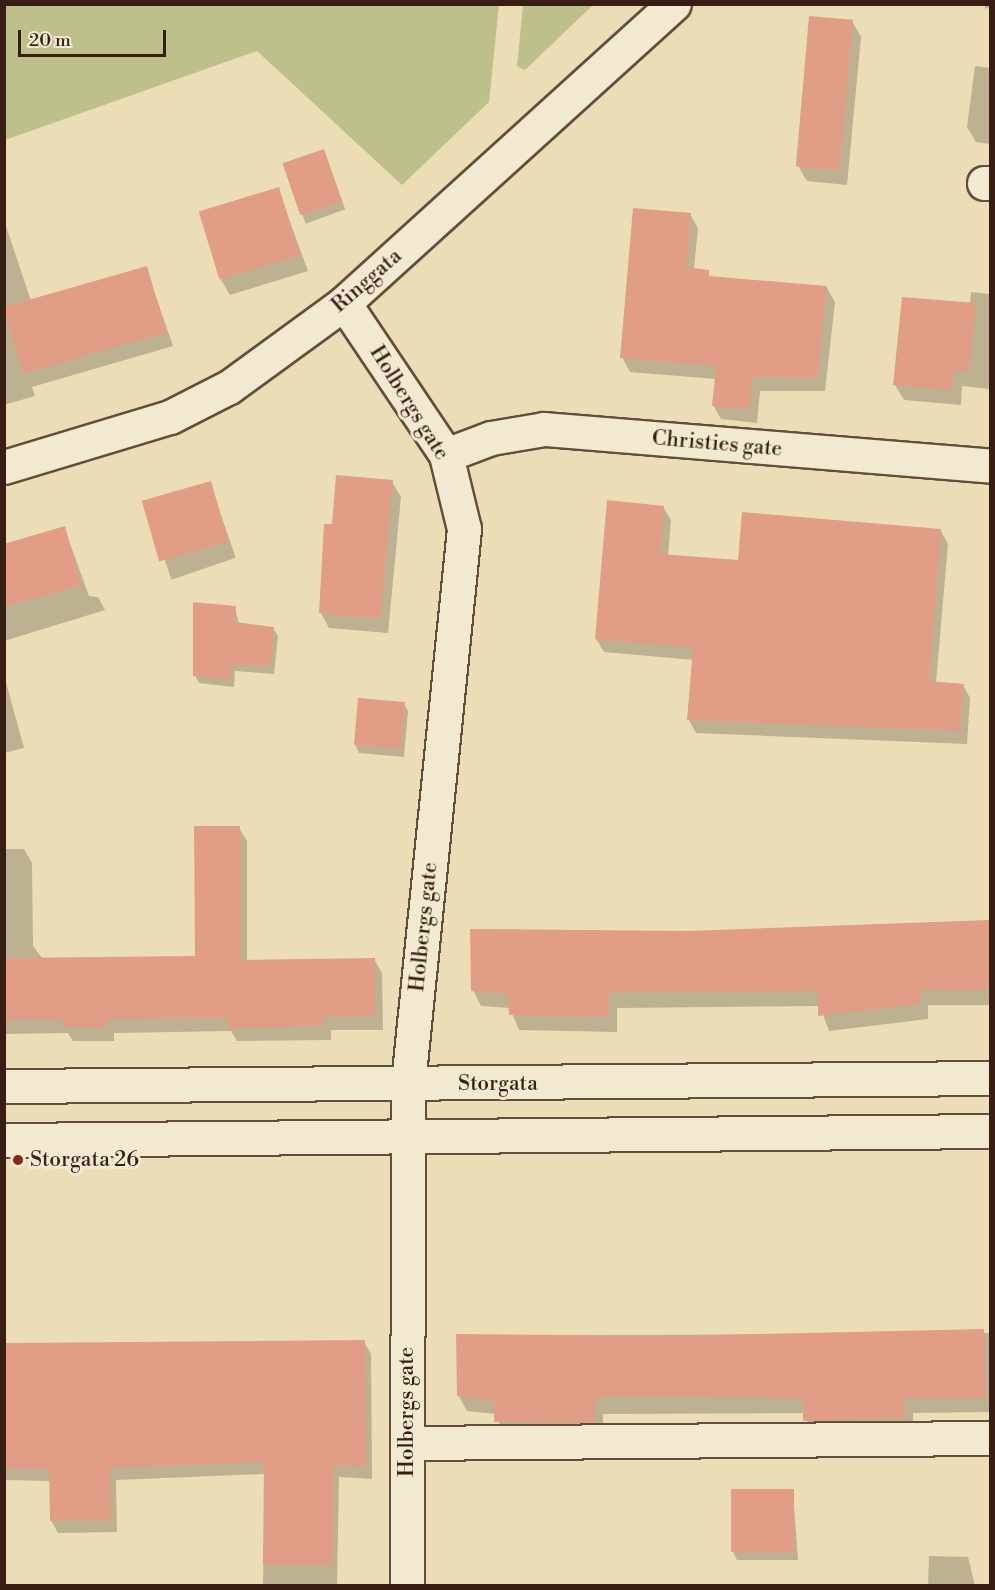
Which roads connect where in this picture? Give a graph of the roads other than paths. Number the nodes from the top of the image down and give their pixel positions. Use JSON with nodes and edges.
{"nodes":[{"id":1,"x":674,"y":4,"type":"edge"},
{"id":2,"x":344,"y":303,"type":"junction"},
{"id":3,"x":446,"y":455,"type":"junction"},
{"id":4,"x":990,"y":466,"type":"edge"},
{"id":5,"x":4,"y":467,"type":"edge"},
{"id":6,"x":990,"y":1078,"type":"edge"},
{"id":7,"x":408,"y":1083,"type":"junction"},
{"id":8,"x":4,"y":1086,"type":"edge"},
{"id":9,"x":990,"y":1131,"type":"edge"},
{"id":10,"x":408,"y":1136,"type":"junction"},
{"id":11,"x":4,"y":1140,"type":"edge"},
{"id":12,"x":990,"y":1438,"type":"edge"},
{"id":13,"x":407,"y":1443,"type":"junction"},
{"id":14,"x":407,"y":1586,"type":"edge"}],
"edges":[{"from":1,"to":2,"type":"street","name":"Ringgata"},
{"from":2,"to":3,"type":"street","name":"Holbergs gate"},
{"from":2,"to":5,"type":"street","name":"Ringgata"},
{"from":3,"to":4,"type":"street","name":"Christies gate"},
{"from":3,"to":7,"type":"street","name":"Holbergs gate"},
{"from":6,"to":7,"type":"street","name":"Storgata"},
{"from":7,"to":8,"type":"street","name":"Storgata"},
{"from":7,"to":10,"type":"street","name":"Holbergs gate"},
{"from":9,"to":10,"type":"street"},
{"from":10,"to":11,"type":"street"},
{"from":10,"to":13,"type":"street","name":"Holbergs gate"},
{"from":12,"to":13,"type":"street"},
{"from":13,"to":14,"type":"street","name":"Holbergs gate"}]}
